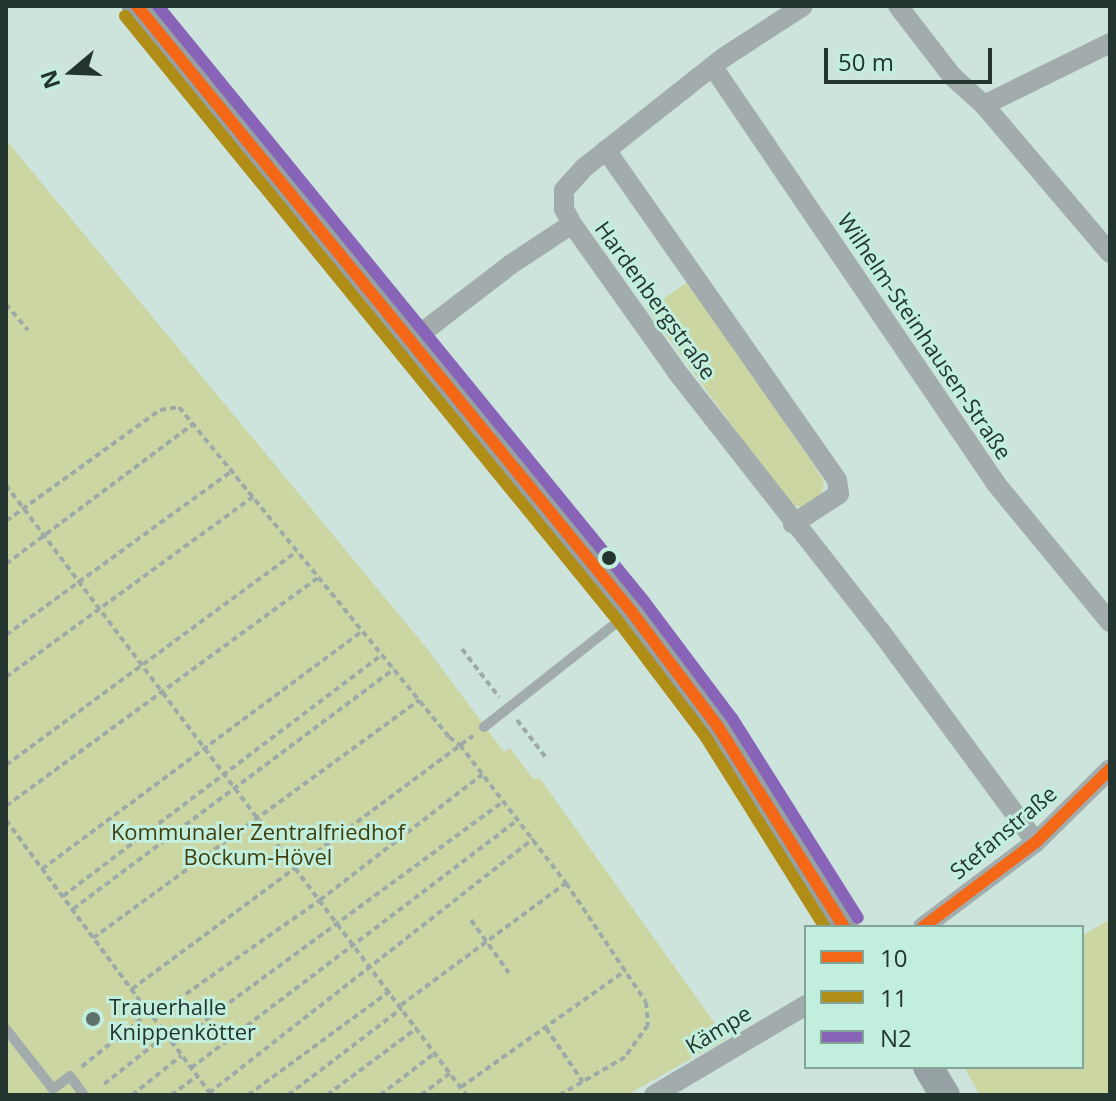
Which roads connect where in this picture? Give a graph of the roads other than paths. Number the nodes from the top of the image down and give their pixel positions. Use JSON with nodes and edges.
{"nodes":[{"id":1,"x":137,"y":6,"type":"edge"},
{"id":2,"x":803,"y":6,"type":"edge"},
{"id":3,"x":898,"y":6,"type":"edge"},
{"id":4,"x":1110,"y":43,"type":"edge"},
{"id":5,"x":713,"y":67,"type":"junction"},
{"id":6,"x":984,"y":105,"type":"junction"},
{"id":7,"x":606,"y":150,"type":"junction"},
{"id":8,"x":572,"y":224,"type":"junction"},
{"id":9,"x":1110,"y":253,"type":"edge"},
{"id":10,"x":411,"y":341,"type":"junction"},
{"id":11,"x":793,"y":524,"type":"junction"},
{"id":12,"x":631,"y":611,"type":"junction"},
{"id":13,"x":1110,"y":622,"type":"edge"},
{"id":14,"x":484,"y":727,"type":"road end"},
{"id":15,"x":1110,"y":769,"type":"edge"},
{"id":16,"x":1036,"y":842,"type":"junction"},
{"id":17,"x":843,"y":925,"type":"edge"},
{"id":18,"x":926,"y":925,"type":"edge"},
{"id":19,"x":804,"y":1006,"type":"edge"},
{"id":20,"x":6,"y":1029,"type":"edge"},
{"id":21,"x":929,"y":1069,"type":"edge"},
{"id":22,"x":84,"y":1095,"type":"edge"},
{"id":23,"x":654,"y":1095,"type":"edge"},
{"id":24,"x":945,"y":1095,"type":"edge"}],
"edges":[{"from":1,"to":10,"type":"street"},
{"from":2,"to":5,"type":"street"},
{"from":3,"to":6,"type":"street"},
{"from":4,"to":6,"type":"street"},
{"from":5,"to":7,"type":"street"},
{"from":5,"to":13,"type":"street","name":"Wilhelm-Steinhausen-Straße"},
{"from":6,"to":9,"type":"street"},
{"from":7,"to":8,"type":"street"},
{"from":7,"to":11,"type":"street","name":"Hardenbergstraße"},
{"from":8,"to":10,"type":"street","name":"Hardenbergstraße"},
{"from":8,"to":11,"type":"street","name":"Hardenbergstraße"},
{"from":10,"to":12,"type":"street"},
{"from":11,"to":16,"type":"street","name":"Hardenbergstraße"},
{"from":12,"to":14,"type":"lane"},
{"from":12,"to":17,"type":"street"},
{"from":15,"to":16,"type":"street","name":"Stefanstraße"},
{"from":16,"to":18,"type":"street","name":"Stefanstraße"},
{"from":19,"to":23,"type":"street","name":"Kämpe"},
{"from":20,"to":22,"type":"lane"},
{"from":21,"to":24,"type":"street"}]}
